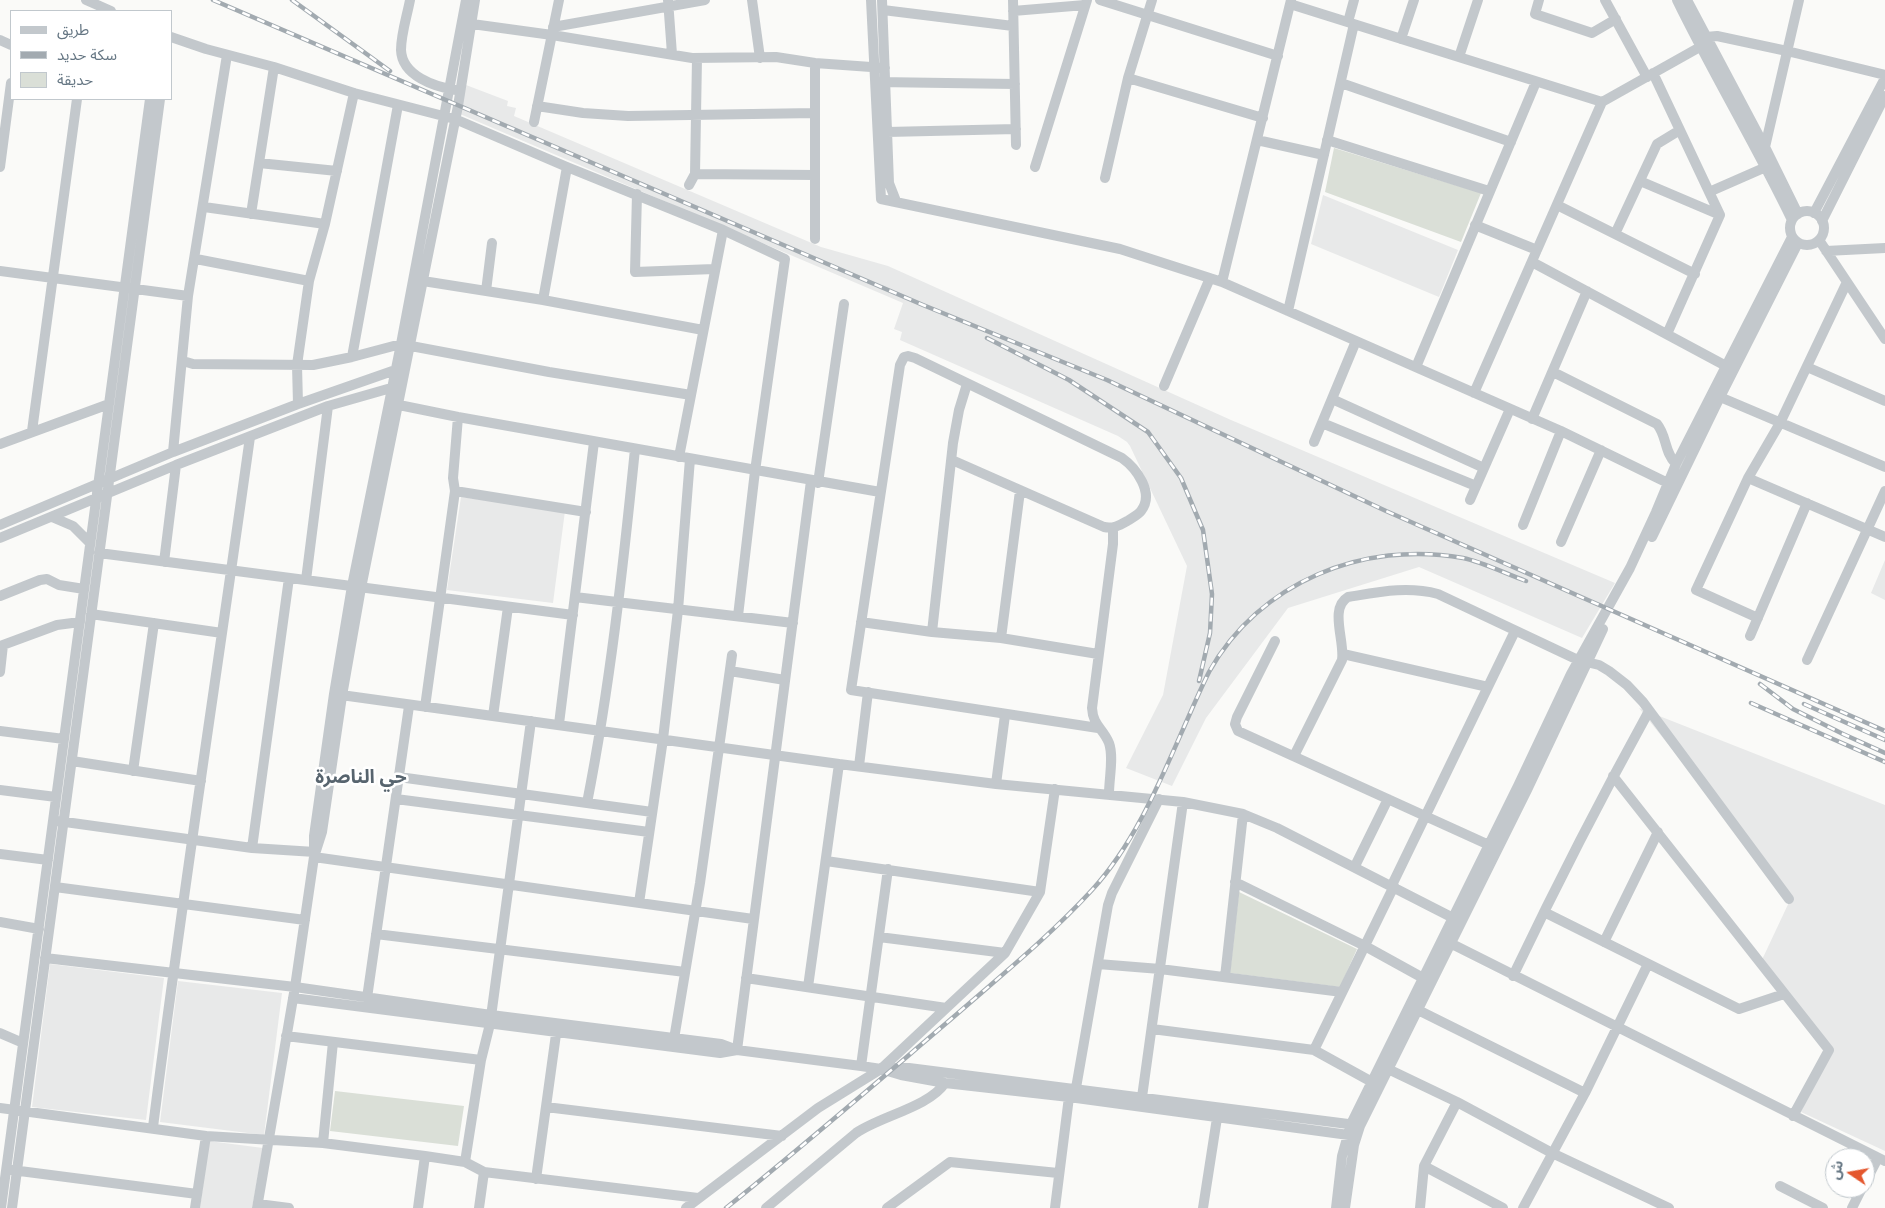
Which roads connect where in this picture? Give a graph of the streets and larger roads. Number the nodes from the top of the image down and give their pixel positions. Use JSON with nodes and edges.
{"nodes":[{"id":1,"x":86,"y":0,"type":"edge"},
{"id":2,"x":410,"y":0,"type":"edge"},
{"id":3,"x":466,"y":0,"type":"edge"},
{"id":4,"x":475,"y":0,"type":"edge"},
{"id":5,"x":559,"y":0,"type":"edge"},
{"id":6,"x":705,"y":0,"type":"edge"},
{"id":7,"x":752,"y":0,"type":"edge"},
{"id":8,"x":871,"y":0,"type":"edge"},
{"id":9,"x":1100,"y":0,"type":"edge"},
{"id":10,"x":1152,"y":0,"type":"edge"},
{"id":11,"x":1354,"y":0,"type":"edge"},
{"id":12,"x":1414,"y":0,"type":"edge"},
{"id":13,"x":1478,"y":0,"type":"edge"},
{"id":14,"x":1539,"y":0,"type":"edge"},
{"id":15,"x":1606,"y":0,"type":"edge"},
{"id":16,"x":1677,"y":0,"type":"edge"},
{"id":17,"x":1687,"y":0,"type":"edge"},
{"id":18,"x":1799,"y":0,"type":"edge"},
{"id":19,"x":1290,"y":2,"type":"edge"},
{"id":20,"x":668,"y":3,"type":"edge"},
{"id":21,"x":1086,"y":3,"type":"edge"},
{"id":22,"x":883,"y":5,"type":"edge"},
{"id":23,"x":1013,"y":5,"type":"edge"},
{"id":24,"x":109,"y":10,"type":"edge"},
{"id":25,"x":1147,"y":15,"type":"junction"},
{"id":26,"x":1616,"y":19,"type":"junction"},
{"id":27,"x":1351,"y":23,"type":"junction"},
{"id":28,"x":472,"y":24,"type":"junction"},
{"id":29,"x":1013,"y":26,"type":"junction"},
{"id":30,"x":553,"y":31,"type":"junction"},
{"id":31,"x":172,"y":37,"type":"edge"},
{"id":32,"x":1706,"y":37,"type":"junction"},
{"id":33,"x":1401,"y":39,"type":"junction"},
{"id":34,"x":1700,"y":47,"type":"junction"},
{"id":35,"x":1787,"y":51,"type":"junction"},
{"id":36,"x":672,"y":54,"type":"junction"},
{"id":37,"x":227,"y":56,"type":"junction"},
{"id":38,"x":1278,"y":56,"type":"junction"},
{"id":39,"x":1459,"y":57,"type":"junction"},
{"id":40,"x":697,"y":58,"type":"junction"},
{"id":41,"x":760,"y":58,"type":"junction"},
{"id":42,"x":815,"y":63,"type":"junction"},
{"id":43,"x":274,"y":67,"type":"junction"},
{"id":44,"x":880,"y":68,"type":"junction"},
{"id":45,"x":1650,"y":75,"type":"junction"},
{"id":46,"x":1885,"y":77,"type":"edge"},
{"id":47,"x":1128,"y":78,"type":"junction"},
{"id":48,"x":880,"y":82,"type":"junction"},
{"id":49,"x":1536,"y":82,"type":"junction"},
{"id":50,"x":1341,"y":83,"type":"junction"},
{"id":51,"x":1015,"y":84,"type":"junction"},
{"id":52,"x":455,"y":90,"type":"junction"},
{"id":53,"x":10,"y":92,"type":"edge"},
{"id":54,"x":354,"y":93,"type":"junction"},
{"id":55,"x":1885,"y":96,"type":"edge"},
{"id":56,"x":77,"y":100,"type":"edge"},
{"id":57,"x":151,"y":101,"type":"edge"},
{"id":58,"x":1602,"y":102,"type":"junction"},
{"id":59,"x":398,"y":105,"type":"junction"},
{"id":60,"x":538,"y":106,"type":"junction"},
{"id":61,"x":815,"y":113,"type":"junction"},
{"id":62,"x":697,"y":115,"type":"junction"},
{"id":63,"x":450,"y":117,"type":"junction"},
{"id":64,"x":1263,"y":118,"type":"junction"},
{"id":65,"x":534,"y":122,"type":"dead end"},
{"id":66,"x":1016,"y":129,"type":"junction"},
{"id":67,"x":1680,"y":130,"type":"junction"},
{"id":68,"x":887,"y":132,"type":"junction"},
{"id":69,"x":1257,"y":140,"type":"junction"},
{"id":70,"x":1327,"y":140,"type":"junction"},
{"id":71,"x":1511,"y":142,"type":"junction"},
{"id":72,"x":1016,"y":145,"type":"dead end"},
{"id":73,"x":1766,"y":147,"type":"junction"},
{"id":74,"x":1324,"y":155,"type":"junction"},
{"id":75,"x":259,"y":163,"type":"junction"},
{"id":76,"x":0,"y":167,"type":"edge"},
{"id":77,"x":567,"y":167,"type":"junction"},
{"id":78,"x":1035,"y":167,"type":"dead end"},
{"id":79,"x":1766,"y":167,"type":"junction"},
{"id":80,"x":337,"y":171,"type":"junction"},
{"id":81,"x":695,"y":174,"type":"junction"},
{"id":82,"x":815,"y":175,"type":"junction"},
{"id":83,"x":1104,"y":178,"type":"dead end"},
{"id":84,"x":1640,"y":180,"type":"junction"},
{"id":85,"x":689,"y":185,"type":"dead end"},
{"id":86,"x":1489,"y":191,"type":"junction"},
{"id":87,"x":1709,"y":192,"type":"junction"},
{"id":88,"x":637,"y":194,"type":"junction"},
{"id":89,"x":896,"y":200,"type":"junction"},
{"id":90,"x":1557,"y":205,"type":"junction"},
{"id":91,"x":204,"y":207,"type":"junction"},
{"id":92,"x":251,"y":214,"type":"junction"},
{"id":93,"x":1720,"y":216,"type":"junction"},
{"id":94,"x":1795,"y":217,"type":"junction"},
{"id":95,"x":1818,"y":217,"type":"junction"},
{"id":96,"x":325,"y":224,"type":"junction"},
{"id":97,"x":1475,"y":226,"type":"junction"},
{"id":98,"x":722,"y":230,"type":"junction"},
{"id":99,"x":1615,"y":234,"type":"junction"},
{"id":100,"x":815,"y":239,"type":"dead end"},
{"id":101,"x":1795,"y":240,"type":"junction"},
{"id":102,"x":1819,"y":240,"type":"junction"},
{"id":103,"x":492,"y":243,"type":"dead end"},
{"id":104,"x":1885,"y":248,"type":"edge"},
{"id":105,"x":1537,"y":250,"type":"junction"},
{"id":106,"x":1826,"y":251,"type":"junction"},
{"id":107,"x":196,"y":259,"type":"junction"},
{"id":108,"x":1532,"y":262,"type":"junction"},
{"id":109,"x":714,"y":269,"type":"junction"},
{"id":110,"x":0,"y":271,"type":"edge"},
{"id":111,"x":1695,"y":274,"type":"junction"},
{"id":112,"x":53,"y":278,"type":"junction"},
{"id":113,"x":1210,"y":278,"type":"junction"},
{"id":114,"x":310,"y":281,"type":"junction"},
{"id":115,"x":423,"y":281,"type":"junction"},
{"id":116,"x":1222,"y":282,"type":"junction"},
{"id":117,"x":1847,"y":282,"type":"junction"},
{"id":118,"x":129,"y":288,"type":"junction"},
{"id":119,"x":486,"y":291,"type":"junction"},
{"id":120,"x":1587,"y":292,"type":"junction"},
{"id":121,"x":188,"y":296,"type":"junction"},
{"id":122,"x":543,"y":300,"type":"junction"},
{"id":123,"x":844,"y":304,"type":"dead end"},
{"id":124,"x":1288,"y":310,"type":"junction"},
{"id":125,"x":703,"y":330,"type":"junction"},
{"id":126,"x":1667,"y":334,"type":"junction"},
{"id":127,"x":1885,"y":339,"type":"edge"},
{"id":128,"x":1356,"y":340,"type":"junction"},
{"id":129,"x":406,"y":345,"type":"junction"},
{"id":130,"x":352,"y":357,"type":"junction"},
{"id":131,"x":183,"y":361,"type":"junction"},
{"id":132,"x":297,"y":365,"type":"junction"},
{"id":133,"x":406,"y":366,"type":"junction"},
{"id":134,"x":1726,"y":366,"type":"junction"},
{"id":135,"x":1807,"y":366,"type":"junction"},
{"id":136,"x":1416,"y":367,"type":"junction"},
{"id":137,"x":396,"y":370,"type":"junction"},
{"id":138,"x":1553,"y":372,"type":"junction"},
{"id":139,"x":967,"y":384,"type":"junction"},
{"id":140,"x":397,"y":386,"type":"junction"},
{"id":141,"x":1164,"y":386,"type":"dead end"},
{"id":142,"x":1474,"y":392,"type":"junction"},
{"id":143,"x":691,"y":395,"type":"junction"},
{"id":144,"x":1720,"y":397,"type":"junction"},
{"id":145,"x":1332,"y":399,"type":"junction"},
{"id":146,"x":1885,"y":402,"type":"edge"},
{"id":147,"x":109,"y":404,"type":"junction"},
{"id":148,"x":298,"y":404,"type":"junction"},
{"id":149,"x":399,"y":405,"type":"junction"},
{"id":150,"x":328,"y":406,"type":"junction"},
{"id":151,"x":1510,"y":409,"type":"junction"},
{"id":152,"x":458,"y":417,"type":"junction"},
{"id":153,"x":1532,"y":419,"type":"junction"},
{"id":154,"x":1780,"y":422,"type":"junction"},
{"id":155,"x":1322,"y":423,"type":"junction"},
{"id":156,"x":32,"y":430,"type":"junction"},
{"id":157,"x":1561,"y":432,"type":"junction"},
{"id":158,"x":250,"y":436,"type":"junction"},
{"id":159,"x":594,"y":442,"type":"junction"},
{"id":160,"x":1314,"y":442,"type":"dead end"},
{"id":161,"x":0,"y":444,"type":"edge"},
{"id":162,"x":635,"y":449,"type":"junction"},
{"id":163,"x":1601,"y":450,"type":"junction"},
{"id":164,"x":173,"y":452,"type":"junction"},
{"id":165,"x":685,"y":458,"type":"junction"},
{"id":166,"x":952,"y":460,"type":"junction"},
{"id":167,"x":1676,"y":464,"type":"junction"},
{"id":168,"x":176,"y":465,"type":"junction"},
{"id":169,"x":1885,"y":467,"type":"edge"},
{"id":170,"x":1484,"y":468,"type":"junction"},
{"id":171,"x":755,"y":471,"type":"junction"},
{"id":172,"x":1748,"y":478,"type":"junction"},
{"id":173,"x":109,"y":481,"type":"junction"},
{"id":174,"x":814,"y":482,"type":"junction"},
{"id":175,"x":98,"y":484,"type":"junction"},
{"id":176,"x":1476,"y":486,"type":"junction"},
{"id":177,"x":1673,"y":486,"type":"junction"},
{"id":178,"x":1020,"y":491,"type":"junction"},
{"id":179,"x":1885,"y":491,"type":"edge"},
{"id":180,"x":455,"y":492,"type":"junction"},
{"id":181,"x":880,"y":492,"type":"junction"},
{"id":182,"x":107,"y":495,"type":"junction"},
{"id":183,"x":96,"y":498,"type":"junction"},
{"id":184,"x":1470,"y":500,"type":"dead end"},
{"id":185,"x":1807,"y":503,"type":"junction"},
{"id":186,"x":586,"y":512,"type":"junction"},
{"id":187,"x":52,"y":517,"type":"junction"},
{"id":188,"x":0,"y":525,"type":"edge"},
{"id":189,"x":1523,"y":525,"type":"dead end"},
{"id":190,"x":1113,"y":528,"type":"junction"},
{"id":191,"x":1867,"y":529,"type":"junction"},
{"id":192,"x":1885,"y":537,"type":"edge"},
{"id":193,"x":0,"y":538,"type":"edge"},
{"id":194,"x":90,"y":542,"type":"junction"},
{"id":195,"x":1561,"y":542,"type":"dead end"},
{"id":196,"x":99,"y":553,"type":"junction"},
{"id":197,"x":164,"y":562,"type":"junction"},
{"id":198,"x":231,"y":570,"type":"junction"},
{"id":199,"x":289,"y":578,"type":"junction"},
{"id":200,"x":306,"y":580,"type":"junction"},
{"id":201,"x":357,"y":587,"type":"junction"},
{"id":202,"x":84,"y":589,"type":"junction"},
{"id":203,"x":0,"y":596,"type":"edge"},
{"id":204,"x":575,"y":597,"type":"junction"},
{"id":205,"x":440,"y":598,"type":"junction"},
{"id":206,"x":619,"y":602,"type":"junction"},
{"id":207,"x":508,"y":607,"type":"junction"},
{"id":208,"x":678,"y":610,"type":"junction"},
{"id":209,"x":91,"y":614,"type":"junction"},
{"id":210,"x":573,"y":615,"type":"junction"},
{"id":211,"x":738,"y":616,"type":"junction"},
{"id":212,"x":1758,"y":618,"type":"junction"},
{"id":213,"x":80,"y":622,"type":"junction"},
{"id":214,"x":861,"y":622,"type":"junction"},
{"id":215,"x":154,"y":623,"type":"junction"},
{"id":216,"x":793,"y":623,"type":"junction"},
{"id":217,"x":1515,"y":630,"type":"junction"},
{"id":218,"x":222,"y":632,"type":"junction"},
{"id":219,"x":932,"y":632,"type":"junction"},
{"id":220,"x":1750,"y":636,"type":"dead end"},
{"id":221,"x":1001,"y":638,"type":"junction"},
{"id":222,"x":1275,"y":641,"type":"dead end"},
{"id":223,"x":2,"y":646,"type":"edge"},
{"id":224,"x":1098,"y":654,"type":"junction"},
{"id":225,"x":1343,"y":654,"type":"junction"},
{"id":226,"x":732,"y":655,"type":"dead end"},
{"id":227,"x":1807,"y":660,"type":"dead end"},
{"id":228,"x":1582,"y":661,"type":"junction"},
{"id":229,"x":730,"y":671,"type":"junction"},
{"id":230,"x":0,"y":672,"type":"edge"},
{"id":231,"x":785,"y":680,"type":"junction"},
{"id":232,"x":1488,"y":687,"type":"junction"},
{"id":233,"x":868,"y":692,"type":"junction"},
{"id":234,"x":338,"y":695,"type":"junction"},
{"id":235,"x":409,"y":706,"type":"junction"},
{"id":236,"x":425,"y":707,"type":"junction"},
{"id":237,"x":1649,"y":712,"type":"junction"},
{"id":238,"x":1005,"y":715,"type":"junction"},
{"id":239,"x":493,"y":716,"type":"junction"},
{"id":240,"x":531,"y":721,"type":"junction"},
{"id":241,"x":559,"y":724,"type":"junction"},
{"id":242,"x":1098,"y":728,"type":"junction"},
{"id":243,"x":0,"y":731,"type":"edge"},
{"id":244,"x":601,"y":731,"type":"junction"},
{"id":245,"x":64,"y":739,"type":"junction"},
{"id":246,"x":663,"y":739,"type":"junction"},
{"id":247,"x":719,"y":747,"type":"junction"},
{"id":248,"x":776,"y":755,"type":"junction"},
{"id":249,"x":1294,"y":756,"type":"junction"},
{"id":250,"x":72,"y":761,"type":"junction"},
{"id":251,"x":839,"y":764,"type":"junction"},
{"id":252,"x":859,"y":766,"type":"junction"},
{"id":253,"x":133,"y":771,"type":"junction"},
{"id":254,"x":1613,"y":776,"type":"junction"},
{"id":255,"x":398,"y":777,"type":"junction"},
{"id":256,"x":201,"y":781,"type":"junction"},
{"id":257,"x":996,"y":784,"type":"junction"},
{"id":258,"x":1055,"y":789,"type":"junction"},
{"id":259,"x":0,"y":790,"type":"edge"},
{"id":260,"x":521,"y":794,"type":"junction"},
{"id":261,"x":1109,"y":794,"type":"junction"},
{"id":262,"x":56,"y":797,"type":"junction"},
{"id":263,"x":396,"y":799,"type":"junction"},
{"id":264,"x":1159,"y":799,"type":"junction"},
{"id":265,"x":1388,"y":799,"type":"junction"},
{"id":266,"x":1183,"y":802,"type":"junction"},
{"id":267,"x":587,"y":803,"type":"junction"},
{"id":268,"x":652,"y":812,"type":"junction"},
{"id":269,"x":518,"y":814,"type":"junction"},
{"id":270,"x":1243,"y":814,"type":"junction"},
{"id":271,"x":1425,"y":816,"type":"junction"},
{"id":272,"x":58,"y":821,"type":"junction"},
{"id":273,"x":649,"y":832,"type":"junction"},
{"id":274,"x":1658,"y":832,"type":"junction"},
{"id":275,"x":191,"y":839,"type":"junction"},
{"id":276,"x":1489,"y":845,"type":"junction"},
{"id":277,"x":252,"y":848,"type":"junction"},
{"id":278,"x":0,"y":854,"type":"edge"},
{"id":279,"x":315,"y":855,"type":"junction"},
{"id":280,"x":48,"y":860,"type":"junction"},
{"id":281,"x":826,"y":861,"type":"junction"},
{"id":282,"x":1355,"y":866,"type":"junction"},
{"id":283,"x":386,"y":867,"type":"junction"},
{"id":284,"x":888,"y":869,"type":"junction"},
{"id":285,"x":1235,"y":882,"type":"junction"},
{"id":286,"x":509,"y":884,"type":"junction"},
{"id":287,"x":1393,"y":886,"type":"junction"},
{"id":288,"x":55,"y":887,"type":"junction"},
{"id":289,"x":1040,"y":892,"type":"junction"},
{"id":290,"x":1789,"y":898,"type":"dead end"},
{"id":291,"x":638,"y":903,"type":"junction"},
{"id":292,"x":182,"y":904,"type":"junction"},
{"id":293,"x":694,"y":910,"type":"junction"},
{"id":294,"x":1544,"y":912,"type":"junction"},
{"id":295,"x":753,"y":919,"type":"junction"},
{"id":296,"x":305,"y":920,"type":"junction"},
{"id":297,"x":1457,"y":920,"type":"junction"},
{"id":298,"x":0,"y":922,"type":"edge"},
{"id":299,"x":39,"y":929,"type":"junction"},
{"id":300,"x":376,"y":934,"type":"junction"},
{"id":301,"x":879,"y":937,"type":"junction"},
{"id":302,"x":1446,"y":942,"type":"junction"},
{"id":303,"x":1604,"y":942,"type":"junction"},
{"id":304,"x":1365,"y":946,"type":"junction"},
{"id":305,"x":500,"y":950,"type":"junction"},
{"id":306,"x":1004,"y":954,"type":"junction"},
{"id":307,"x":45,"y":958,"type":"junction"},
{"id":308,"x":1098,"y":964,"type":"junction"},
{"id":309,"x":1648,"y":964,"type":"junction"},
{"id":310,"x":1160,"y":969,"type":"junction"},
{"id":311,"x":172,"y":972,"type":"junction"},
{"id":312,"x":684,"y":972,"type":"junction"},
{"id":313,"x":1513,"y":976,"type":"junction"},
{"id":314,"x":1225,"y":977,"type":"junction"},
{"id":315,"x":746,"y":978,"type":"junction"},
{"id":316,"x":1424,"y":978,"type":"junction"},
{"id":317,"x":295,"y":987,"type":"junction"},
{"id":318,"x":808,"y":988,"type":"junction"},
{"id":319,"x":1342,"y":992,"type":"junction"},
{"id":320,"x":1784,"y":994,"type":"junction"},
{"id":321,"x":870,"y":997,"type":"junction"},
{"id":322,"x":293,"y":998,"type":"junction"},
{"id":323,"x":368,"y":998,"type":"junction"},
{"id":324,"x":946,"y":1008,"type":"junction"},
{"id":325,"x":1418,"y":1010,"type":"junction"},
{"id":326,"x":490,"y":1019,"type":"junction"},
{"id":327,"x":1617,"y":1027,"type":"junction"},
{"id":328,"x":556,"y":1028,"type":"junction"},
{"id":329,"x":1152,"y":1029,"type":"junction"},
{"id":330,"x":0,"y":1033,"type":"edge"},
{"id":331,"x":286,"y":1036,"type":"junction"},
{"id":332,"x":674,"y":1039,"type":"junction"},
{"id":333,"x":333,"y":1042,"type":"junction"},
{"id":334,"x":24,"y":1044,"type":"junction"},
{"id":335,"x":736,"y":1050,"type":"junction"},
{"id":336,"x":1314,"y":1050,"type":"junction"},
{"id":337,"x":482,"y":1060,"type":"junction"},
{"id":338,"x":861,"y":1066,"type":"junction"},
{"id":339,"x":881,"y":1069,"type":"junction"},
{"id":340,"x":1388,"y":1069,"type":"junction"},
{"id":341,"x":945,"y":1082,"type":"junction"},
{"id":342,"x":1372,"y":1082,"type":"junction"},
{"id":343,"x":1076,"y":1088,"type":"junction"},
{"id":344,"x":1585,"y":1093,"type":"junction"},
{"id":345,"x":1069,"y":1097,"type":"junction"},
{"id":346,"x":1142,"y":1097,"type":"junction"},
{"id":347,"x":1457,"y":1102,"type":"junction"},
{"id":348,"x":546,"y":1107,"type":"junction"},
{"id":349,"x":0,"y":1108,"type":"edge"},
{"id":350,"x":20,"y":1111,"type":"junction"},
{"id":351,"x":1793,"y":1116,"type":"junction"},
{"id":352,"x":1217,"y":1118,"type":"junction"},
{"id":353,"x":1356,"y":1125,"type":"junction"},
{"id":354,"x":153,"y":1127,"type":"junction"},
{"id":355,"x":206,"y":1136,"type":"junction"},
{"id":356,"x":782,"y":1136,"type":"junction"},
{"id":357,"x":1352,"y":1136,"type":"junction"},
{"id":358,"x":269,"y":1140,"type":"junction"},
{"id":359,"x":323,"y":1143,"type":"junction"},
{"id":360,"x":1552,"y":1153,"type":"junction"},
{"id":361,"x":425,"y":1156,"type":"junction"},
{"id":362,"x":1881,"y":1159,"type":"edge"},
{"id":363,"x":465,"y":1162,"type":"junction"},
{"id":364,"x":1424,"y":1166,"type":"junction"},
{"id":365,"x":12,"y":1170,"type":"junction"},
{"id":366,"x":484,"y":1172,"type":"junction"},
{"id":367,"x":1058,"y":1174,"type":"junction"},
{"id":368,"x":536,"y":1179,"type":"junction"},
{"id":369,"x":1780,"y":1186,"type":"dead end"},
{"id":370,"x":197,"y":1194,"type":"junction"},
{"id":371,"x":698,"y":1198,"type":"junction"},
{"id":372,"x":776,"y":1200,"type":"junction"},
{"id":373,"x":258,"y":1206,"type":"edge"},
{"id":374,"x":2,"y":1208,"type":"edge"},
{"id":375,"x":12,"y":1208,"type":"edge"},
{"id":376,"x":195,"y":1208,"type":"edge"},
{"id":377,"x":289,"y":1208,"type":"edge"},
{"id":378,"x":418,"y":1208,"type":"edge"},
{"id":379,"x":479,"y":1208,"type":"edge"},
{"id":380,"x":686,"y":1208,"type":"edge"},
{"id":381,"x":766,"y":1208,"type":"edge"},
{"id":382,"x":784,"y":1208,"type":"edge"},
{"id":383,"x":887,"y":1208,"type":"edge"},
{"id":384,"x":1055,"y":1208,"type":"edge"},
{"id":385,"x":1203,"y":1208,"type":"edge"},
{"id":386,"x":1336,"y":1208,"type":"edge"},
{"id":387,"x":1346,"y":1208,"type":"edge"},
{"id":388,"x":1420,"y":1208,"type":"edge"},
{"id":389,"x":1502,"y":1208,"type":"edge"},
{"id":390,"x":1523,"y":1208,"type":"edge"},
{"id":391,"x":1669,"y":1208,"type":"edge"},
{"id":392,"x":1823,"y":1208,"type":"edge"}],
"edges":[{"from":1,"to":24,"type":"street"},
{"from":2,"to":52,"type":"street"},
{"from":3,"to":52,"type":"street"},
{"from":4,"to":28,"type":"street"},
{"from":5,"to":30,"type":"street"},
{"from":6,"to":20,"type":"street"},
{"from":7,"to":41,"type":"street"},
{"from":8,"to":44,"type":"street"},
{"from":9,"to":25,"type":"street"},
{"from":10,"to":25,"type":"street"},
{"from":11,"to":27,"type":"street"},
{"from":12,"to":33,"type":"street"},
{"from":13,"to":39,"type":"street"},
{"from":14,"to":26,"type":"street"},
{"from":15,"to":26,"type":"street"},
{"from":16,"to":34,"type":"street"},
{"from":17,"to":32,"type":"street"},
{"from":18,"to":35,"type":"street"},
{"from":19,"to":27,"type":"street"},
{"from":19,"to":38,"type":"street"},
{"from":20,"to":30,"type":"street"},
{"from":20,"to":36,"type":"street"},
{"from":21,"to":23,"type":"street"},
{"from":21,"to":78,"type":"street"},
{"from":22,"to":29,"type":"street"},
{"from":22,"to":44,"type":"street"},
{"from":23,"to":29,"type":"street"},
{"from":25,"to":38,"type":"street"},
{"from":25,"to":47,"type":"street"},
{"from":26,"to":45,"type":"street"},
{"from":27,"to":33,"type":"street"},
{"from":27,"to":50,"type":"street"},
{"from":28,"to":30,"type":"street"},
{"from":28,"to":52,"type":"street"},
{"from":29,"to":51,"type":"street"},
{"from":30,"to":36,"type":"street"},
{"from":30,"to":60,"type":"street"},
{"from":31,"to":37,"type":"street"},
{"from":32,"to":35,"type":"street"},
{"from":32,"to":73,"type":"street"},
{"from":33,"to":39,"type":"street"},
{"from":34,"to":45,"type":"street"},
{"from":34,"to":79,"type":"street"},
{"from":35,"to":46,"type":"street"},
{"from":35,"to":73,"type":"street"},
{"from":36,"to":40,"type":"street"},
{"from":37,"to":43,"type":"street"},
{"from":37,"to":91,"type":"street"},
{"from":38,"to":64,"type":"street"},
{"from":39,"to":49,"type":"street"},
{"from":40,"to":41,"type":"street"},
{"from":40,"to":62,"type":"street"},
{"from":41,"to":42,"type":"street"},
{"from":42,"to":44,"type":"street"},
{"from":42,"to":61,"type":"street"},
{"from":43,"to":54,"type":"street"},
{"from":43,"to":75,"type":"street"},
{"from":44,"to":48,"type":"street"},
{"from":45,"to":58,"type":"street"},
{"from":45,"to":67,"type":"street"},
{"from":46,"to":95,"type":"street"},
{"from":47,"to":64,"type":"street"},
{"from":47,"to":83,"type":"street"},
{"from":48,"to":51,"type":"street"},
{"from":48,"to":68,"type":"street"},
{"from":48,"to":89,"type":"street"},
{"from":49,"to":58,"type":"street"},
{"from":49,"to":71,"type":"street"},
{"from":50,"to":70,"type":"street"},
{"from":50,"to":71,"type":"street"},
{"from":51,"to":66,"type":"street"},
{"from":52,"to":63,"type":"street"},
{"from":53,"to":76,"type":"street"},
{"from":54,"to":59,"type":"street"},
{"from":54,"to":80,"type":"street"},
{"from":55,"to":95,"type":"street"},
{"from":56,"to":112,"type":"street"},
{"from":57,"to":118,"type":"street"},
{"from":58,"to":90,"type":"street"},
{"from":59,"to":63,"type":"street"},
{"from":59,"to":130,"type":"street"},
{"from":60,"to":62,"type":"street"},
{"from":60,"to":65,"type":"street"},
{"from":61,"to":62,"type":"street"},
{"from":61,"to":82,"type":"street"},
{"from":62,"to":81,"type":"street"},
{"from":63,"to":77,"type":"street"},
{"from":63,"to":115,"type":"street"},
{"from":63,"to":129,"type":"street"},
{"from":64,"to":69,"type":"street"},
{"from":66,"to":68,"type":"street"},
{"from":66,"to":72,"type":"street"},
{"from":67,"to":84,"type":"street"},
{"from":67,"to":87,"type":"street"},
{"from":68,"to":89,"type":"street"},
{"from":69,"to":74,"type":"street"},
{"from":69,"to":116,"type":"street"},
{"from":70,"to":74,"type":"street"},
{"from":70,"to":86,"type":"street"},
{"from":71,"to":86,"type":"street"},
{"from":73,"to":94,"type":"street"},
{"from":74,"to":124,"type":"street"},
{"from":75,"to":80,"type":"street"},
{"from":75,"to":92,"type":"street"},
{"from":77,"to":88,"type":"street"},
{"from":77,"to":122,"type":"street"},
{"from":79,"to":87,"type":"street"},
{"from":79,"to":94,"type":"street"},
{"from":80,"to":96,"type":"street"},
{"from":81,"to":82,"type":"street"},
{"from":81,"to":85,"type":"street"},
{"from":82,"to":100,"type":"street"},
{"from":84,"to":93,"type":"street"},
{"from":84,"to":99,"type":"street"},
{"from":86,"to":97,"type":"street"},
{"from":87,"to":93,"type":"street"},
{"from":88,"to":98,"type":"street"},
{"from":88,"to":109,"type":"street"},
{"from":89,"to":113,"type":"street"},
{"from":90,"to":99,"type":"street"},
{"from":90,"to":105,"type":"street"},
{"from":91,"to":92,"type":"street"},
{"from":91,"to":107,"type":"street"},
{"from":92,"to":96,"type":"street"},
{"from":93,"to":111,"type":"street"},
{"from":94,"to":95,"type":"street"},
{"from":94,"to":101,"type":"street"},
{"from":95,"to":102,"type":"street"},
{"from":96,"to":114,"type":"street"},
{"from":97,"to":105,"type":"street"},
{"from":97,"to":136,"type":"street"},
{"from":98,"to":109,"type":"street"},
{"from":98,"to":171,"type":"street"},
{"from":99,"to":111,"type":"street"},
{"from":101,"to":102,"type":"street"},
{"from":101,"to":134,"type":"street"},
{"from":101,"to":144,"type":"street"},
{"from":102,"to":106,"type":"street"},
{"from":103,"to":119,"type":"street"},
{"from":104,"to":106,"type":"street"},
{"from":105,"to":108,"type":"street"},
{"from":106,"to":117,"type":"street"},
{"from":107,"to":114,"type":"street"},
{"from":107,"to":121,"type":"street"},
{"from":108,"to":120,"type":"street"},
{"from":108,"to":142,"type":"street"},
{"from":109,"to":125,"type":"street"},
{"from":110,"to":112,"type":"street"},
{"from":111,"to":126,"type":"street"},
{"from":112,"to":118,"type":"street"},
{"from":112,"to":156,"type":"street"},
{"from":113,"to":116,"type":"street"},
{"from":113,"to":141,"type":"street"},
{"from":114,"to":132,"type":"street"},
{"from":115,"to":119,"type":"street"},
{"from":115,"to":129,"type":"street"},
{"from":116,"to":124,"type":"street"},
{"from":117,"to":127,"type":"street"},
{"from":117,"to":135,"type":"street"},
{"from":118,"to":121,"type":"street"},
{"from":118,"to":147,"type":"street"},
{"from":118,"to":173,"type":"street"},
{"from":119,"to":122,"type":"street"},
{"from":120,"to":126,"type":"street"},
{"from":120,"to":138,"type":"street"},
{"from":121,"to":131,"type":"street"},
{"from":122,"to":125,"type":"street"},
{"from":123,"to":174,"type":"street"},
{"from":124,"to":128,"type":"street"},
{"from":125,"to":143,"type":"street"},
{"from":126,"to":134,"type":"street"},
{"from":128,"to":136,"type":"street"},
{"from":128,"to":145,"type":"street"},
{"from":129,"to":130,"type":"street"},
{"from":129,"to":133,"type":"street"},
{"from":129,"to":137,"type":"street"},
{"from":129,"to":143,"type":"street"},
{"from":130,"to":132,"type":"street"},
{"from":131,"to":132,"type":"street"},
{"from":131,"to":164,"type":"street"},
{"from":132,"to":148,"type":"street"},
{"from":133,"to":137,"type":"street"},
{"from":133,"to":140,"type":"street"},
{"from":134,"to":167,"type":"street"},
{"from":135,"to":146,"type":"street"},
{"from":135,"to":154,"type":"street"},
{"from":136,"to":142,"type":"street"},
{"from":137,"to":140,"type":"street"},
{"from":137,"to":148,"type":"street"},
{"from":138,"to":153,"type":"street"},
{"from":138,"to":167,"type":"street"},
{"from":139,"to":166,"type":"street"},
{"from":139,"to":181,"type":"street"},
{"from":139,"to":190,"type":"street"},
{"from":140,"to":149,"type":"street"},
{"from":140,"to":150,"type":"street"},
{"from":140,"to":201,"type":"street"},
{"from":142,"to":151,"type":"street"},
{"from":143,"to":165,"type":"street"},
{"from":144,"to":154,"type":"street"},
{"from":144,"to":177,"type":"street"},
{"from":145,"to":155,"type":"street"},
{"from":145,"to":170,"type":"street"},
{"from":147,"to":156,"type":"street"},
{"from":147,"to":175,"type":"street"},
{"from":148,"to":164,"type":"street"},
{"from":149,"to":152,"type":"street"},
{"from":149,"to":201,"type":"street"},
{"from":150,"to":158,"type":"street"},
{"from":150,"to":200,"type":"street"},
{"from":151,"to":153,"type":"street"},
{"from":151,"to":170,"type":"street"},
{"from":152,"to":159,"type":"street"},
{"from":152,"to":180,"type":"street"},
{"from":153,"to":157,"type":"street"},
{"from":154,"to":169,"type":"street"},
{"from":154,"to":172,"type":"street"},
{"from":155,"to":160,"type":"street"},
{"from":155,"to":176,"type":"street"},
{"from":156,"to":161,"type":"street"},
{"from":157,"to":163,"type":"street"},
{"from":157,"to":189,"type":"street"},
{"from":158,"to":168,"type":"street"},
{"from":158,"to":198,"type":"street"},
{"from":159,"to":162,"type":"street"},
{"from":159,"to":186,"type":"street"},
{"from":162,"to":165,"type":"street"},
{"from":162,"to":206,"type":"street"},
{"from":163,"to":177,"type":"street"},
{"from":163,"to":195,"type":"street"},
{"from":164,"to":173,"type":"street"},
{"from":165,"to":171,"type":"street"},
{"from":165,"to":208,"type":"street"},
{"from":166,"to":178,"type":"street"},
{"from":166,"to":219,"type":"street"},
{"from":167,"to":177,"type":"street"},
{"from":168,"to":182,"type":"street"},
{"from":168,"to":197,"type":"street"},
{"from":170,"to":176,"type":"street"},
{"from":171,"to":174,"type":"street"},
{"from":171,"to":211,"type":"street"},
{"from":172,"to":185,"type":"street"},
{"from":172,"to":212,"type":"street"},
{"from":173,"to":175,"type":"street"},
{"from":173,"to":182,"type":"street"},
{"from":174,"to":181,"type":"street"},
{"from":174,"to":216,"type":"street"},
{"from":175,"to":183,"type":"street"},
{"from":175,"to":188,"type":"street"},
{"from":176,"to":184,"type":"street"},
{"from":177,"to":228,"type":"street"},
{"from":178,"to":190,"type":"street"},
{"from":178,"to":221,"type":"street"},
{"from":179,"to":191,"type":"street"},
{"from":180,"to":186,"type":"street"},
{"from":180,"to":205,"type":"street"},
{"from":181,"to":214,"type":"street"},
{"from":182,"to":183,"type":"street"},
{"from":182,"to":196,"type":"street"},
{"from":183,"to":187,"type":"street"},
{"from":183,"to":194,"type":"street"},
{"from":185,"to":191,"type":"street"},
{"from":185,"to":212,"type":"street"},
{"from":186,"to":204,"type":"street"},
{"from":187,"to":193,"type":"street"},
{"from":187,"to":194,"type":"street"},
{"from":190,"to":224,"type":"street"},
{"from":191,"to":192,"type":"street"},
{"from":191,"to":227,"type":"street"},
{"from":194,"to":202,"type":"street"},
{"from":196,"to":197,"type":"street"},
{"from":196,"to":209,"type":"street"},
{"from":197,"to":198,"type":"street"},
{"from":198,"to":199,"type":"street"},
{"from":198,"to":218,"type":"street"},
{"from":199,"to":200,"type":"street"},
{"from":199,"to":277,"type":"street"},
{"from":200,"to":201,"type":"street"},
{"from":201,"to":205,"type":"street"},
{"from":201,"to":234,"type":"street"},
{"from":202,"to":203,"type":"street"},
{"from":202,"to":213,"type":"street"},
{"from":204,"to":206,"type":"street"},
{"from":204,"to":210,"type":"street"},
{"from":205,"to":207,"type":"street"},
{"from":205,"to":236,"type":"street"},
{"from":206,"to":208,"type":"street"},
{"from":206,"to":244,"type":"street"},
{"from":207,"to":210,"type":"street"},
{"from":207,"to":239,"type":"street"},
{"from":208,"to":211,"type":"street"},
{"from":208,"to":246,"type":"street"},
{"from":209,"to":215,"type":"street"},
{"from":209,"to":250,"type":"street"},
{"from":210,"to":241,"type":"street"},
{"from":211,"to":216,"type":"street"},
{"from":212,"to":220,"type":"street"},
{"from":213,"to":223,"type":"street"},
{"from":213,"to":245,"type":"street"},
{"from":214,"to":219,"type":"street"},
{"from":214,"to":233,"type":"street"},
{"from":215,"to":218,"type":"street"},
{"from":215,"to":253,"type":"street"},
{"from":216,"to":231,"type":"street"},
{"from":217,"to":225,"type":"street"},
{"from":217,"to":228,"type":"street"},
{"from":217,"to":232,"type":"street"},
{"from":218,"to":256,"type":"street"},
{"from":219,"to":221,"type":"street"},
{"from":221,"to":224,"type":"street"},
{"from":222,"to":249,"type":"street"},
{"from":223,"to":230,"type":"street"},
{"from":224,"to":242,"type":"street"},
{"from":225,"to":232,"type":"street"},
{"from":225,"to":249,"type":"street"},
{"from":226,"to":229,"type":"street"},
{"from":228,"to":237,"type":"street"},
{"from":228,"to":276,"type":"street"},
{"from":228,"to":297,"type":"street"},
{"from":229,"to":231,"type":"street"},
{"from":229,"to":247,"type":"street"},
{"from":231,"to":248,"type":"street"},
{"from":232,"to":271,"type":"street"},
{"from":233,"to":238,"type":"street"},
{"from":233,"to":252,"type":"street"},
{"from":234,"to":235,"type":"street"},
{"from":234,"to":279,"type":"street"},
{"from":235,"to":236,"type":"street"},
{"from":235,"to":255,"type":"street"},
{"from":236,"to":239,"type":"street"},
{"from":237,"to":254,"type":"street"},
{"from":237,"to":290,"type":"street"},
{"from":238,"to":242,"type":"street"},
{"from":238,"to":257,"type":"street"},
{"from":239,"to":240,"type":"street"},
{"from":240,"to":241,"type":"street"},
{"from":240,"to":260,"type":"street"},
{"from":241,"to":244,"type":"street"},
{"from":242,"to":261,"type":"street"},
{"from":243,"to":245,"type":"street"},
{"from":244,"to":246,"type":"street"},
{"from":244,"to":267,"type":"street"},
{"from":245,"to":262,"type":"street"},
{"from":246,"to":247,"type":"street"},
{"from":246,"to":268,"type":"street"},
{"from":247,"to":248,"type":"street"},
{"from":247,"to":293,"type":"street"},
{"from":248,"to":251,"type":"street"},
{"from":248,"to":295,"type":"street"},
{"from":249,"to":265,"type":"street"},
{"from":250,"to":253,"type":"street"},
{"from":250,"to":272,"type":"street"},
{"from":251,"to":252,"type":"street"},
{"from":251,"to":281,"type":"street"},
{"from":252,"to":257,"type":"street"},
{"from":253,"to":256,"type":"street"},
{"from":254,"to":274,"type":"street"},
{"from":254,"to":294,"type":"street"},
{"from":255,"to":260,"type":"street"},
{"from":255,"to":263,"type":"street"},
{"from":256,"to":275,"type":"street"},
{"from":257,"to":258,"type":"street"},
{"from":258,"to":261,"type":"street"},
{"from":258,"to":289,"type":"street"},
{"from":259,"to":262,"type":"street"},
{"from":260,"to":267,"type":"street"},
{"from":260,"to":269,"type":"street"},
{"from":261,"to":264,"type":"street"},
{"from":262,"to":272,"type":"street"},
{"from":263,"to":269,"type":"street"},
{"from":263,"to":283,"type":"street"},
{"from":264,"to":266,"type":"street"},
{"from":264,"to":308,"type":"street"},
{"from":265,"to":271,"type":"street"},
{"from":265,"to":282,"type":"street"},
{"from":266,"to":270,"type":"street"},
{"from":266,"to":310,"type":"street"},
{"from":267,"to":268,"type":"street"},
{"from":268,"to":273,"type":"street"},
{"from":269,"to":273,"type":"street"},
{"from":269,"to":286,"type":"street"},
{"from":270,"to":282,"type":"street"},
{"from":270,"to":285,"type":"street"},
{"from":271,"to":276,"type":"street"},
{"from":271,"to":287,"type":"street"},
{"from":272,"to":275,"type":"street"},
{"from":272,"to":280,"type":"street"},
{"from":272,"to":288,"type":"street"},
{"from":273,"to":291,"type":"street"},
{"from":274,"to":303,"type":"street"},
{"from":274,"to":320,"type":"street"},
{"from":275,"to":277,"type":"street"},
{"from":275,"to":292,"type":"street"},
{"from":276,"to":297,"type":"street"},
{"from":277,"to":279,"type":"street"},
{"from":278,"to":280,"type":"street"},
{"from":279,"to":283,"type":"street"},
{"from":279,"to":296,"type":"street"},
{"from":280,"to":299,"type":"street"},
{"from":281,"to":284,"type":"street"},
{"from":281,"to":318,"type":"street"},
{"from":282,"to":287,"type":"street"},
{"from":283,"to":286,"type":"street"},
{"from":283,"to":300,"type":"street"},
{"from":284,"to":289,"type":"street"},
{"from":284,"to":301,"type":"street"},
{"from":285,"to":304,"type":"street"},
{"from":285,"to":314,"type":"street"},
{"from":286,"to":291,"type":"street"},
{"from":286,"to":305,"type":"street"},
{"from":287,"to":297,"type":"street"},
{"from":287,"to":304,"type":"street"},
{"from":288,"to":292,"type":"street"},
{"from":288,"to":307,"type":"street"},
{"from":289,"to":306,"type":"street"},
{"from":291,"to":293,"type":"street"},
{"from":292,"to":296,"type":"street"},
{"from":292,"to":311,"type":"street"},
{"from":293,"to":295,"type":"street"},
{"from":293,"to":312,"type":"street"},
{"from":294,"to":303,"type":"street"},
{"from":294,"to":313,"type":"street"},
{"from":295,"to":315,"type":"street"},
{"from":296,"to":317,"type":"street"},
{"from":297,"to":302,"type":"street"},
{"from":298,"to":299,"type":"street"},
{"from":299,"to":334,"type":"street"},
{"from":300,"to":305,"type":"street"},
{"from":300,"to":323,"type":"street"},
{"from":301,"to":306,"type":"street"},
{"from":301,"to":321,"type":"street"},
{"from":302,"to":313,"type":"street"},
{"from":302,"to":316,"type":"street"},
{"from":302,"to":325,"type":"street"},
{"from":303,"to":309,"type":"street"},
{"from":304,"to":316,"type":"street"},
{"from":304,"to":319,"type":"street"},
{"from":305,"to":312,"type":"street"},
{"from":305,"to":326,"type":"street"},
{"from":306,"to":324,"type":"street"},
{"from":307,"to":311,"type":"street"},
{"from":307,"to":350,"type":"street"},
{"from":308,"to":310,"type":"street"},
{"from":308,"to":343,"type":"street"},
{"from":309,"to":320,"type":"street"},
{"from":309,"to":327,"type":"street"},
{"from":310,"to":314,"type":"street"},
{"from":310,"to":329,"type":"street"},
{"from":311,"to":317,"type":"street"},
{"from":311,"to":354,"type":"street"},
{"from":312,"to":332,"type":"street"},
{"from":313,"to":327,"type":"street"},
{"from":314,"to":319,"type":"street"},
{"from":315,"to":318,"type":"street"},
{"from":315,"to":335,"type":"street"},
{"from":316,"to":342,"type":"street"},
{"from":317,"to":322,"type":"street"},
{"from":317,"to":323,"type":"street"},
{"from":318,"to":321,"type":"street"},
{"from":319,"to":336,"type":"street"},
{"from":320,"to":351,"type":"street"},
{"from":321,"to":324,"type":"street"},
{"from":321,"to":338,"type":"street"},
{"from":322,"to":326,"type":"street"},
{"from":322,"to":331,"type":"street"},
{"from":323,"to":326,"type":"street"},
{"from":324,"to":339,"type":"street"},
{"from":325,"to":340,"type":"street"},
{"from":325,"to":344,"type":"street"},
{"from":326,"to":328,"type":"street"},
{"from":326,"to":337,"type":"street"},
{"from":327,"to":344,"type":"street"},
{"from":327,"to":351,"type":"street"},
{"from":328,"to":332,"type":"street"},
{"from":328,"to":335,"type":"street"},
{"from":328,"to":348,"type":"street"},
{"from":329,"to":336,"type":"street"},
{"from":329,"to":346,"type":"street"},
{"from":330,"to":334,"type":"street"},
{"from":331,"to":333,"type":"street"},
{"from":331,"to":358,"type":"street"},
{"from":332,"to":335,"type":"street"},
{"from":333,"to":337,"type":"street"},
{"from":333,"to":359,"type":"street"},
{"from":334,"to":350,"type":"street"},
{"from":335,"to":338,"type":"street"},
{"from":336,"to":342,"type":"street"},
{"from":337,"to":363,"type":"street"},
{"from":338,"to":339,"type":"street"},
{"from":339,"to":341,"type":"street"},
{"from":339,"to":343,"type":"street"},
{"from":339,"to":356,"type":"street"},
{"from":340,"to":347,"type":"street"},
{"from":340,"to":353,"type":"street"},
{"from":341,"to":345,"type":"street"},
{"from":341,"to":372,"type":"street"},
{"from":342,"to":353,"type":"street"},
{"from":343,"to":345,"type":"street"},
{"from":343,"to":346,"type":"street"},
{"from":344,"to":360,"type":"street"},
{"from":345,"to":352,"type":"street"},
{"from":345,"to":367,"type":"street"},
{"from":346,"to":353,"type":"street"},
{"from":347,"to":360,"type":"street"},
{"from":347,"to":364,"type":"street"},
{"from":348,"to":356,"type":"street"},
{"from":348,"to":368,"type":"street"},
{"from":349,"to":350,"type":"street"},
{"from":350,"to":354,"type":"street"},
{"from":350,"to":365,"type":"street"},
{"from":351,"to":362,"type":"street"},
{"from":352,"to":357,"type":"street"},
{"from":352,"to":385,"type":"street"},
{"from":353,"to":357,"type":"street"},
{"from":354,"to":355,"type":"street"},
{"from":355,"to":358,"type":"street"},
{"from":355,"to":370,"type":"street"},
{"from":356,"to":371,"type":"street"},
{"from":357,"to":386,"type":"street"},
{"from":357,"to":387,"type":"street"},
{"from":358,"to":359,"type":"street"},
{"from":358,"to":373,"type":"street"},
{"from":359,"to":361,"type":"street"},
{"from":360,"to":390,"type":"street"},
{"from":360,"to":391,"type":"street"},
{"from":361,"to":363,"type":"street"},
{"from":361,"to":378,"type":"street"},
{"from":363,"to":366,"type":"street"},
{"from":364,"to":388,"type":"street"},
{"from":364,"to":389,"type":"street"},
{"from":365,"to":370,"type":"street"},
{"from":365,"to":374,"type":"street"},
{"from":365,"to":375,"type":"street"},
{"from":366,"to":368,"type":"street"},
{"from":366,"to":379,"type":"street"},
{"from":367,"to":383,"type":"street"},
{"from":367,"to":384,"type":"street"},
{"from":368,"to":371,"type":"street"},
{"from":369,"to":392,"type":"street"},
{"from":370,"to":376,"type":"street"},
{"from":371,"to":380,"type":"street"},
{"from":372,"to":381,"type":"street"},
{"from":372,"to":382,"type":"street"},
{"from":373,"to":377,"type":"street"}]}
